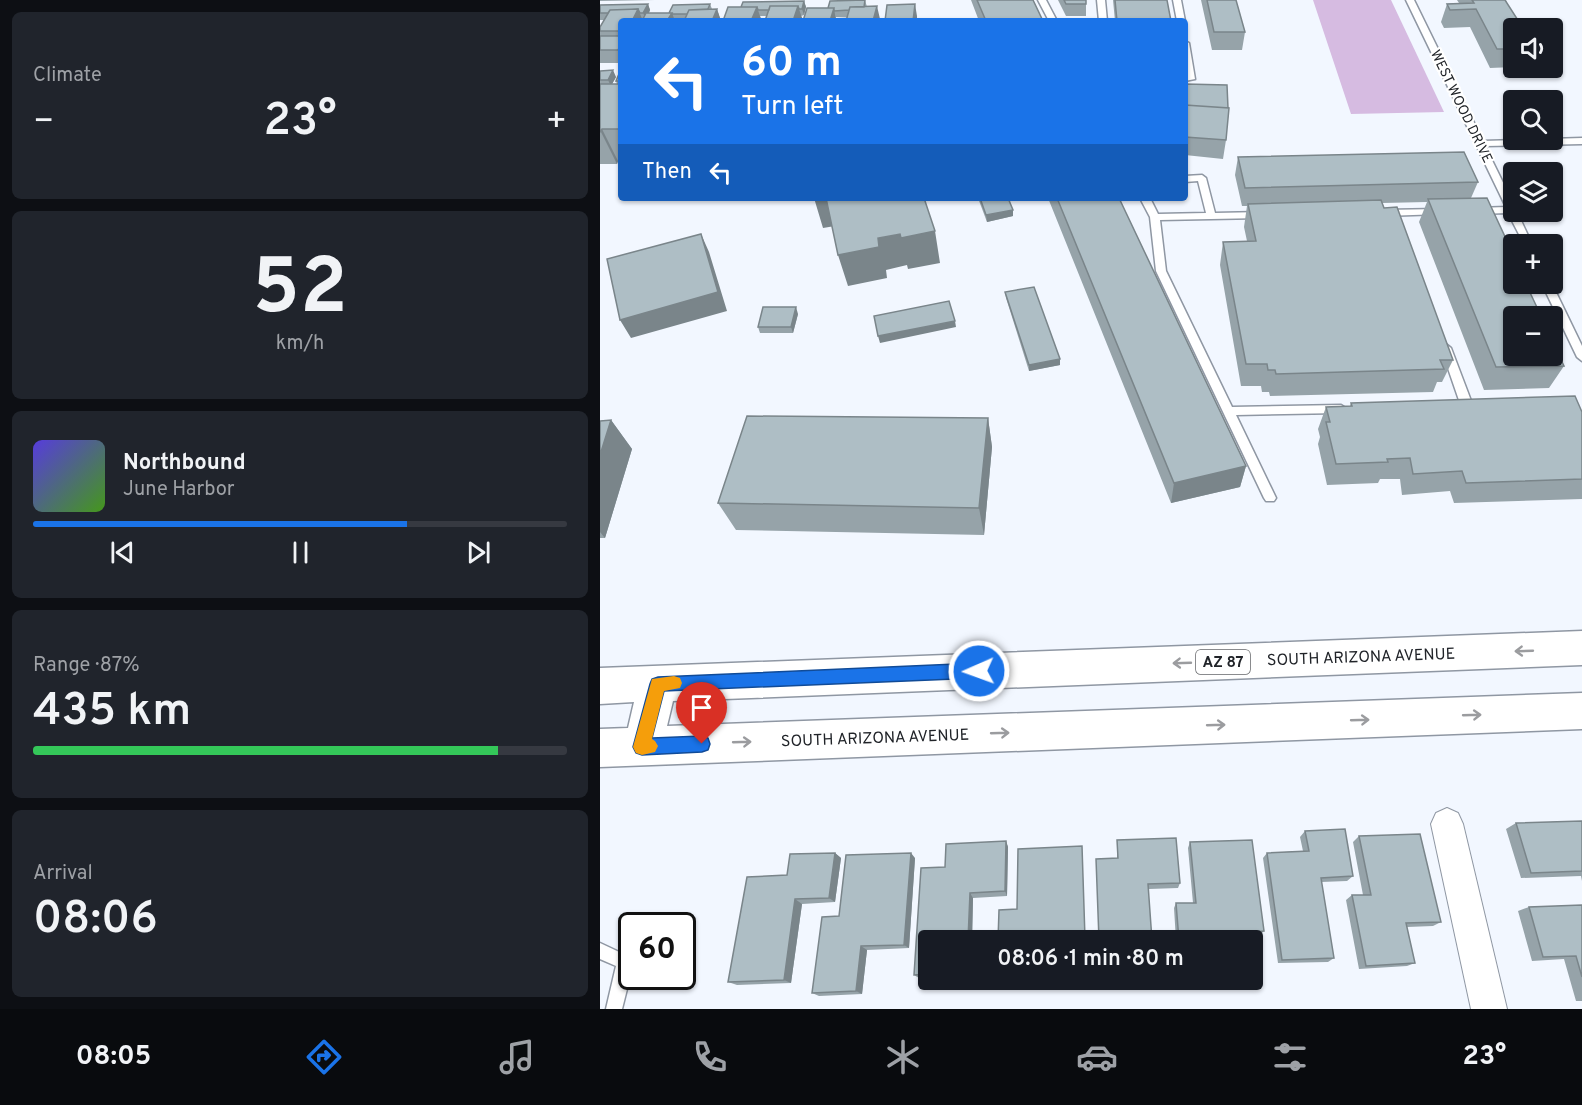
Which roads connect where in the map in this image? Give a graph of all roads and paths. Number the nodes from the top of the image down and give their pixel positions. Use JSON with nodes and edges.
{"nodes":[{"id":1,"x":1042,"y":0,"type":"edge"},
{"id":2,"x":1101,"y":0,"type":"edge"},
{"id":3,"x":1177,"y":0,"type":"edge"},
{"id":4,"x":1410,"y":0,"type":"edge"},
{"id":5,"x":1051,"y":18,"type":"edge"},
{"id":6,"x":1103,"y":18,"type":"edge"},
{"id":7,"x":1180,"y":18,"type":"edge"},
{"id":8,"x":1188,"y":61,"type":"edge"},
{"id":9,"x":1188,"y":79,"type":"edge"},
{"id":10,"x":1582,"y":141,"type":"edge"},
{"id":11,"x":1481,"y":144,"type":"junction"},
{"id":12,"x":1188,"y":179,"type":"edge"},
{"id":13,"x":1503,"y":191,"type":"edge"},
{"id":14,"x":1147,"y":201,"type":"edge"},
{"id":15,"x":1503,"y":210,"type":"edge"},
{"id":16,"x":1375,"y":213,"type":"edge"},
{"id":17,"x":1398,"y":213,"type":"junction"},
{"id":18,"x":1269,"y":215,"type":"edge"},
{"id":19,"x":1211,"y":216,"type":"junction"},
{"id":20,"x":1155,"y":217,"type":"junction"},
{"id":21,"x":1402,"y":223,"type":"edge"},
{"id":22,"x":1552,"y":294,"type":"edge"},
{"id":23,"x":1444,"y":342,"type":"edge"},
{"id":24,"x":1582,"y":357,"type":"edge"},
{"id":25,"x":1467,"y":406,"type":"edge"},
{"id":26,"x":1348,"y":409,"type":"edge"},
{"id":27,"x":1228,"y":411,"type":"junction"},
{"id":28,"x":1270,"y":498,"type":"dead end"},
{"id":29,"x":1582,"y":648,"type":"edge"},
{"id":30,"x":658,"y":684,"type":"junction"},
{"id":31,"x":600,"y":686,"type":"edge"},
{"id":32,"x":1582,"y":711,"type":"edge"},
{"id":33,"x":642,"y":747,"type":"junction"},
{"id":34,"x":600,"y":748,"type":"edge"},
{"id":35,"x":1446,"y":824,"type":"dead end"},
{"id":36,"x":600,"y":951,"type":"edge"},
{"id":37,"x":614,"y":1009,"type":"edge"},
{"id":38,"x":1489,"y":1009,"type":"edge"}],
"edges":[{"from":1,"to":5,"type":"lane"},
{"from":2,"to":6,"type":"lane"},
{"from":3,"to":7,"type":"lane"},
{"from":4,"to":11,"type":"lane","name":"WEST WOOD DRIVE"},
{"from":8,"to":9,"type":"lane"},
{"from":10,"to":11,"type":"lane"},
{"from":11,"to":13,"type":"lane","name":"WEST WOOD DRIVE"},
{"from":12,"to":19,"type":"lane"},
{"from":14,"to":20,"type":"lane"},
{"from":15,"to":17,"type":"lane"},
{"from":16,"to":17,"type":"lane"},
{"from":17,"to":21,"type":"lane"},
{"from":18,"to":19,"type":"lane"},
{"from":19,"to":20,"type":"lane"},
{"from":20,"to":27,"type":"lane"},
{"from":22,"to":24,"type":"lane"},
{"from":23,"to":25,"type":"lane"},
{"from":26,"to":27,"type":"lane"},
{"from":27,"to":28,"type":"lane"},
{"from":29,"to":30,"type":"main road","name":"SOUTH ARIZONA AVENUE","number":"AZ 87","one_way":true},
{"from":30,"to":31,"type":"main road","name":"SOUTH ARIZONA AVENUE","number":"AZ 87"},
{"from":30,"to":33,"type":"main road"},
{"from":33,"to":32,"type":"main road","name":"SOUTH ARIZONA AVENUE","one_way":true},
{"from":33,"to":34,"type":"main road","name":"SOUTH ARIZONA AVENUE"},
{"from":35,"to":38,"type":"street"},
{"from":36,"to":37,"type":"lane"}]}
